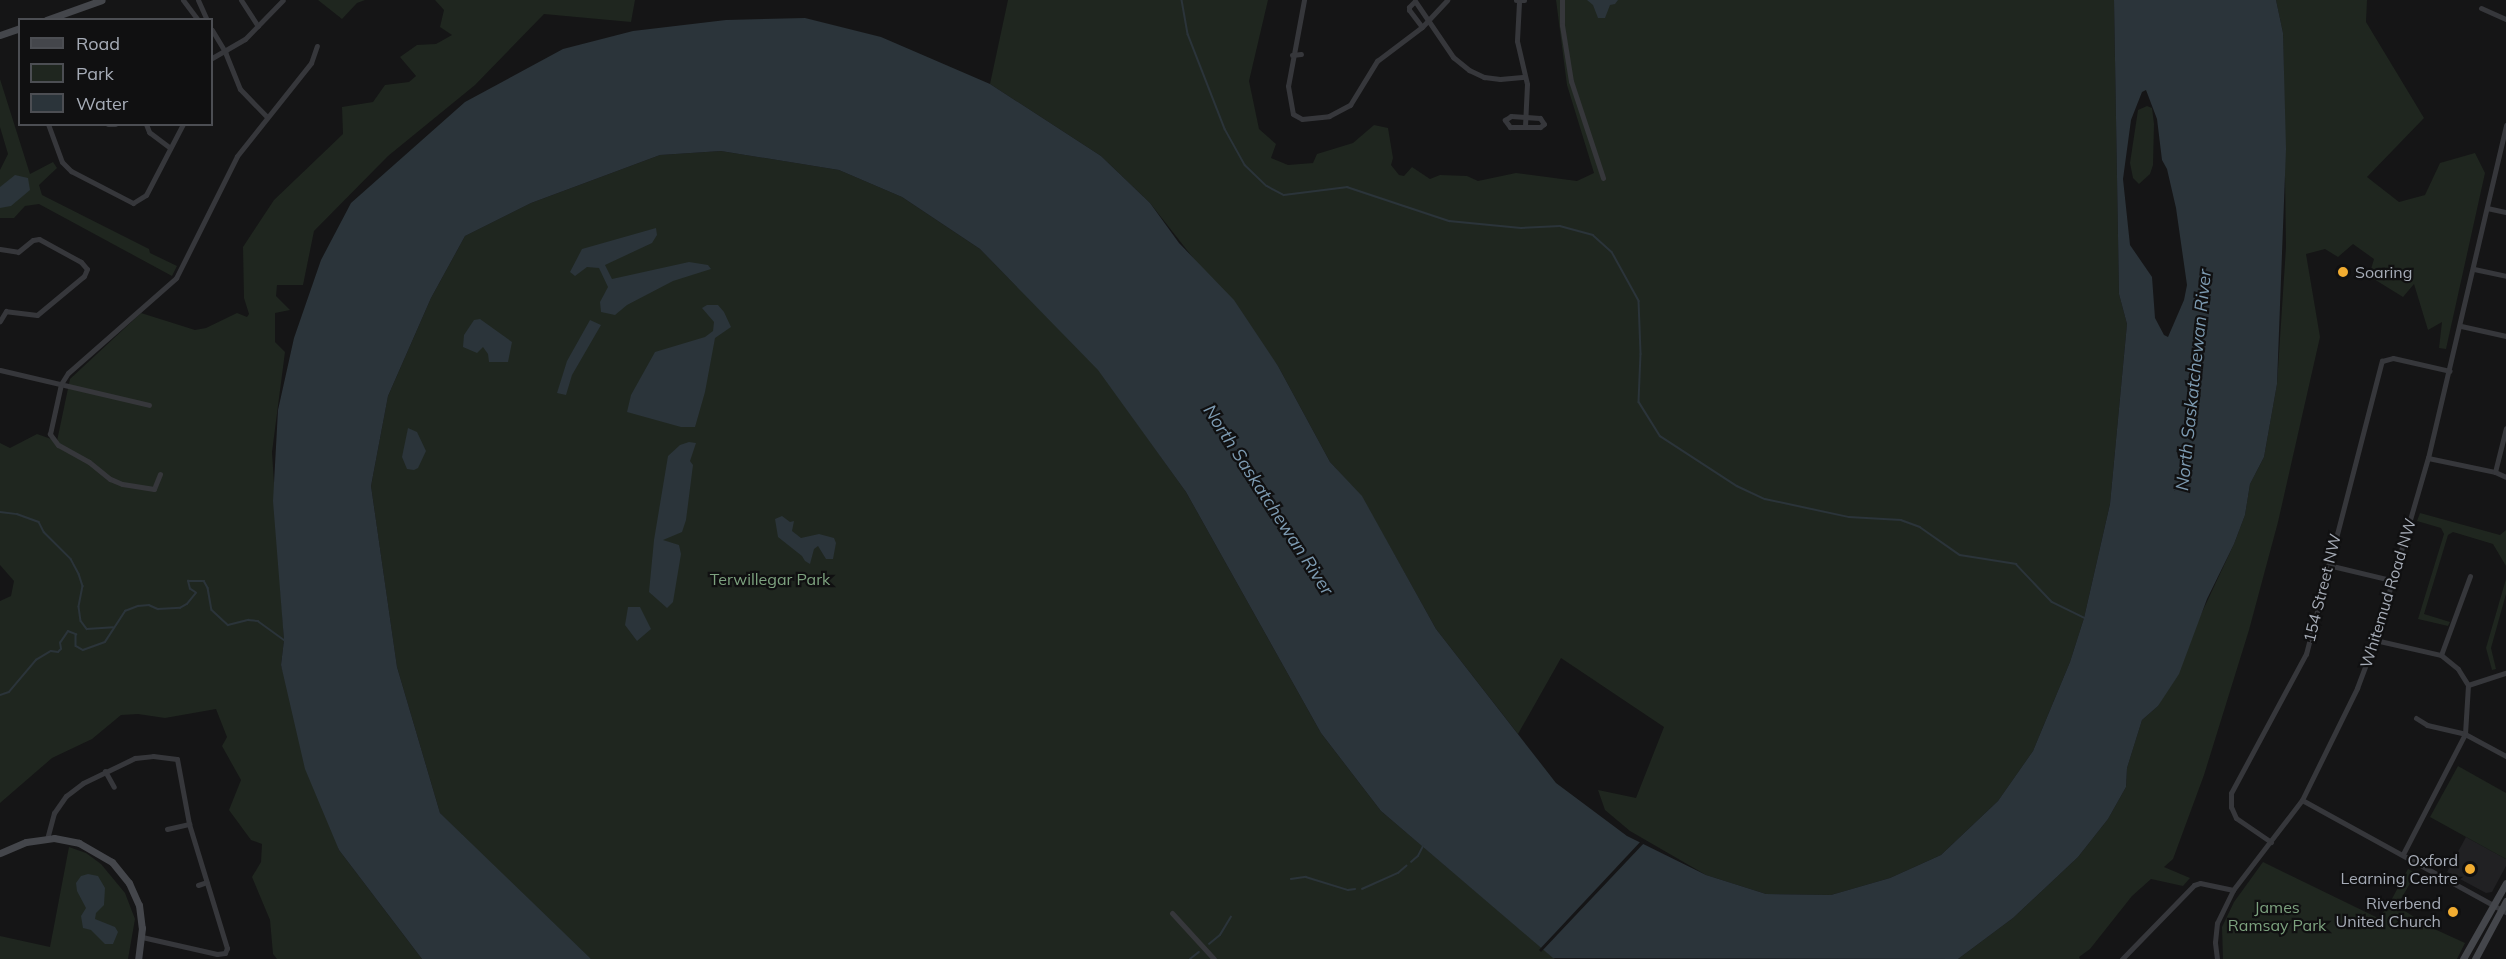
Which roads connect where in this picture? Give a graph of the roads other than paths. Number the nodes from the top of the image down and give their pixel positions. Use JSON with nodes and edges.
{"nodes":[{"id":1,"x":102,"y":0,"type":"edge"},
{"id":2,"x":183,"y":0,"type":"edge"},
{"id":3,"x":198,"y":0,"type":"edge"},
{"id":4,"x":240,"y":0,"type":"edge"},
{"id":5,"x":283,"y":0,"type":"edge"},
{"id":6,"x":1304,"y":0,"type":"edge"},
{"id":7,"x":1447,"y":0,"type":"edge"},
{"id":8,"x":1562,"y":0,"type":"edge"},
{"id":9,"x":1520,"y":1,"type":"edge"},
{"id":10,"x":2481,"y":8,"type":"dead end"},
{"id":11,"x":52,"y":18,"type":"edge"},
{"id":12,"x":196,"y":18,"type":"edge"},
{"id":13,"x":206,"y":18,"type":"edge"},
{"id":14,"x":2506,"y":19,"type":"edge"},
{"id":15,"x":1425,"y":25,"type":"junction"},
{"id":16,"x":258,"y":26,"type":"junction"},
{"id":17,"x":18,"y":29,"type":"edge"},
{"id":18,"x":213,"y":34,"type":"edge"},
{"id":19,"x":0,"y":35,"type":"edge"},
{"id":20,"x":317,"y":46,"type":"dead end"},
{"id":21,"x":225,"y":52,"type":"junction"},
{"id":22,"x":1301,"y":54,"type":"dead end"},
{"id":23,"x":1292,"y":55,"type":"junction"},
{"id":24,"x":213,"y":58,"type":"edge"},
{"id":25,"x":1525,"y":76,"type":"junction"},
{"id":26,"x":1525,"y":116,"type":"junction"},
{"id":27,"x":267,"y":117,"type":"junction"},
{"id":28,"x":2506,"y":124,"type":"edge"},
{"id":29,"x":49,"y":126,"type":"edge"},
{"id":30,"x":147,"y":126,"type":"edge"},
{"id":31,"x":182,"y":126,"type":"edge"},
{"id":32,"x":1525,"y":127,"type":"junction"},
{"id":33,"x":169,"y":147,"type":"junction"},
{"id":34,"x":2504,"y":147,"type":"edge"},
{"id":35,"x":1603,"y":178,"type":"dead end"},
{"id":36,"x":2487,"y":208,"type":"junction"},
{"id":37,"x":2506,"y":212,"type":"edge"},
{"id":38,"x":0,"y":249,"type":"edge"},
{"id":39,"x":2474,"y":269,"type":"junction"},
{"id":40,"x":2506,"y":276,"type":"edge"},
{"id":41,"x":0,"y":321,"type":"edge"},
{"id":42,"x":2461,"y":326,"type":"junction"},
{"id":43,"x":2506,"y":336,"type":"edge"},
{"id":44,"x":0,"y":370,"type":"edge"},
{"id":45,"x":2450,"y":371,"type":"junction"},
{"id":46,"x":61,"y":384,"type":"junction"},
{"id":47,"x":149,"y":405,"type":"dead end"},
{"id":48,"x":2506,"y":428,"type":"edge"},
{"id":49,"x":2428,"y":458,"type":"junction"},
{"id":50,"x":2495,"y":472,"type":"junction"},
{"id":51,"x":160,"y":474,"type":"dead end"},
{"id":52,"x":2506,"y":477,"type":"edge"},
{"id":53,"x":2328,"y":566,"type":"junction"},
{"id":54,"x":2470,"y":576,"type":"dead end"},
{"id":55,"x":2391,"y":580,"type":"junction"},
{"id":56,"x":2375,"y":640,"type":"junction"},
{"id":57,"x":2441,"y":655,"type":"junction"},
{"id":58,"x":2506,"y":673,"type":"edge"},
{"id":59,"x":2468,"y":685,"type":"junction"},
{"id":60,"x":2416,"y":717,"type":"dead end"},
{"id":61,"x":2465,"y":734,"type":"junction"},
{"id":62,"x":2506,"y":756,"type":"edge"},
{"id":63,"x":105,"y":771,"type":"junction"},
{"id":64,"x":114,"y":787,"type":"dead end"},
{"id":65,"x":2302,"y":800,"type":"junction"},
{"id":66,"x":189,"y":824,"type":"junction"},
{"id":67,"x":167,"y":829,"type":"dead end"},
{"id":68,"x":47,"y":838,"type":"junction"},
{"id":69,"x":2271,"y":842,"type":"junction"},
{"id":70,"x":0,"y":853,"type":"edge"},
{"id":71,"x":2403,"y":854,"type":"junction"},
{"id":72,"x":207,"y":882,"type":"junction"},
{"id":73,"x":2506,"y":883,"type":"edge"},
{"id":74,"x":198,"y":885,"type":"dead end"},
{"id":75,"x":2233,"y":890,"type":"junction"},
{"id":76,"x":2506,"y":901,"type":"edge"},
{"id":77,"x":2500,"y":909,"type":"edge"},
{"id":78,"x":1172,"y":913,"type":"dead end"},
{"id":79,"x":142,"y":937,"type":"junction"},
{"id":80,"x":138,"y":959,"type":"edge"},
{"id":81,"x":1214,"y":959,"type":"edge"},
{"id":82,"x":2122,"y":959,"type":"edge"},
{"id":83,"x":2217,"y":959,"type":"edge"},
{"id":84,"x":2463,"y":959,"type":"edge"},
{"id":85,"x":2475,"y":959,"type":"edge"}],
"edges":[{"from":1,"to":11,"type":"street"},
{"from":2,"to":12,"type":"street"},
{"from":3,"to":13,"type":"street"},
{"from":4,"to":16,"type":"street"},
{"from":5,"to":16,"type":"street"},
{"from":6,"to":23,"type":"street"},
{"from":7,"to":15,"type":"street"},
{"from":8,"to":35,"type":"street"},
{"from":9,"to":25,"type":"street"},
{"from":10,"to":14,"type":"street"},
{"from":15,"to":23,"type":"street"},
{"from":15,"to":25,"type":"street"},
{"from":16,"to":21,"type":"street"},
{"from":17,"to":19,"type":"street"},
{"from":18,"to":21,"type":"street"},
{"from":20,"to":27,"type":"street"},
{"from":21,"to":24,"type":"street"},
{"from":21,"to":27,"type":"street"},
{"from":22,"to":23,"type":"street"},
{"from":25,"to":26,"type":"street"},
{"from":26,"to":32,"type":"street"},
{"from":26,"to":32,"type":"street"},
{"from":26,"to":32,"type":"street"},
{"from":27,"to":46,"type":"street"},
{"from":28,"to":34,"type":"street","name":"Whitemud Road NW"},
{"from":29,"to":33,"type":"street"},
{"from":30,"to":33,"type":"street"},
{"from":31,"to":33,"type":"street"},
{"from":34,"to":36,"type":"street","name":"Whitemud Road NW"},
{"from":36,"to":37,"type":"street"},
{"from":36,"to":39,"type":"street","name":"Whitemud Road NW"},
{"from":38,"to":41,"type":"street"},
{"from":39,"to":40,"type":"street"},
{"from":39,"to":42,"type":"street","name":"Whitemud Road NW"},
{"from":42,"to":43,"type":"street"},
{"from":42,"to":45,"type":"street","name":"Whitemud Road NW"},
{"from":44,"to":46,"type":"street"},
{"from":45,"to":49,"type":"street","name":"Whitemud Road NW"},
{"from":45,"to":53,"type":"street","name":"154 Street NW"},
{"from":46,"to":47,"type":"street"},
{"from":46,"to":51,"type":"street"},
{"from":48,"to":50,"type":"street"},
{"from":49,"to":50,"type":"street"},
{"from":49,"to":55,"type":"street","name":"Whitemud Road NW"},
{"from":50,"to":52,"type":"street"},
{"from":53,"to":55,"type":"street"},
{"from":53,"to":69,"type":"street","name":"154 Street NW"},
{"from":54,"to":57,"type":"street"},
{"from":55,"to":56,"type":"street","name":"Whitemud Road NW"},
{"from":56,"to":57,"type":"street"},
{"from":56,"to":65,"type":"street","name":"Whitemud Road NW"},
{"from":57,"to":59,"type":"street"},
{"from":58,"to":59,"type":"street"},
{"from":59,"to":61,"type":"street"},
{"from":60,"to":61,"type":"street"},
{"from":61,"to":62,"type":"street"},
{"from":61,"to":71,"type":"street"},
{"from":63,"to":64,"type":"street"},
{"from":63,"to":66,"type":"street"},
{"from":63,"to":68,"type":"street"},
{"from":65,"to":69,"type":"street","name":"Whitemud Road NW"},
{"from":65,"to":71,"type":"street"},
{"from":66,"to":67,"type":"street"},
{"from":66,"to":72,"type":"street"},
{"from":68,"to":70,"type":"street"},
{"from":68,"to":79,"type":"street"},
{"from":69,"to":75,"type":"street","name":"Whitemud Road NW"},
{"from":71,"to":77,"type":"street"},
{"from":72,"to":74,"type":"street"},
{"from":72,"to":79,"type":"street"},
{"from":73,"to":77,"type":"street"},
{"from":75,"to":82,"type":"street"},
{"from":75,"to":83,"type":"street","name":"Whitemud Road NW"},
{"from":76,"to":77,"type":"street"},
{"from":77,"to":84,"type":"street"},
{"from":77,"to":85,"type":"street"},
{"from":78,"to":81,"type":"street"},
{"from":79,"to":80,"type":"street"}]}
